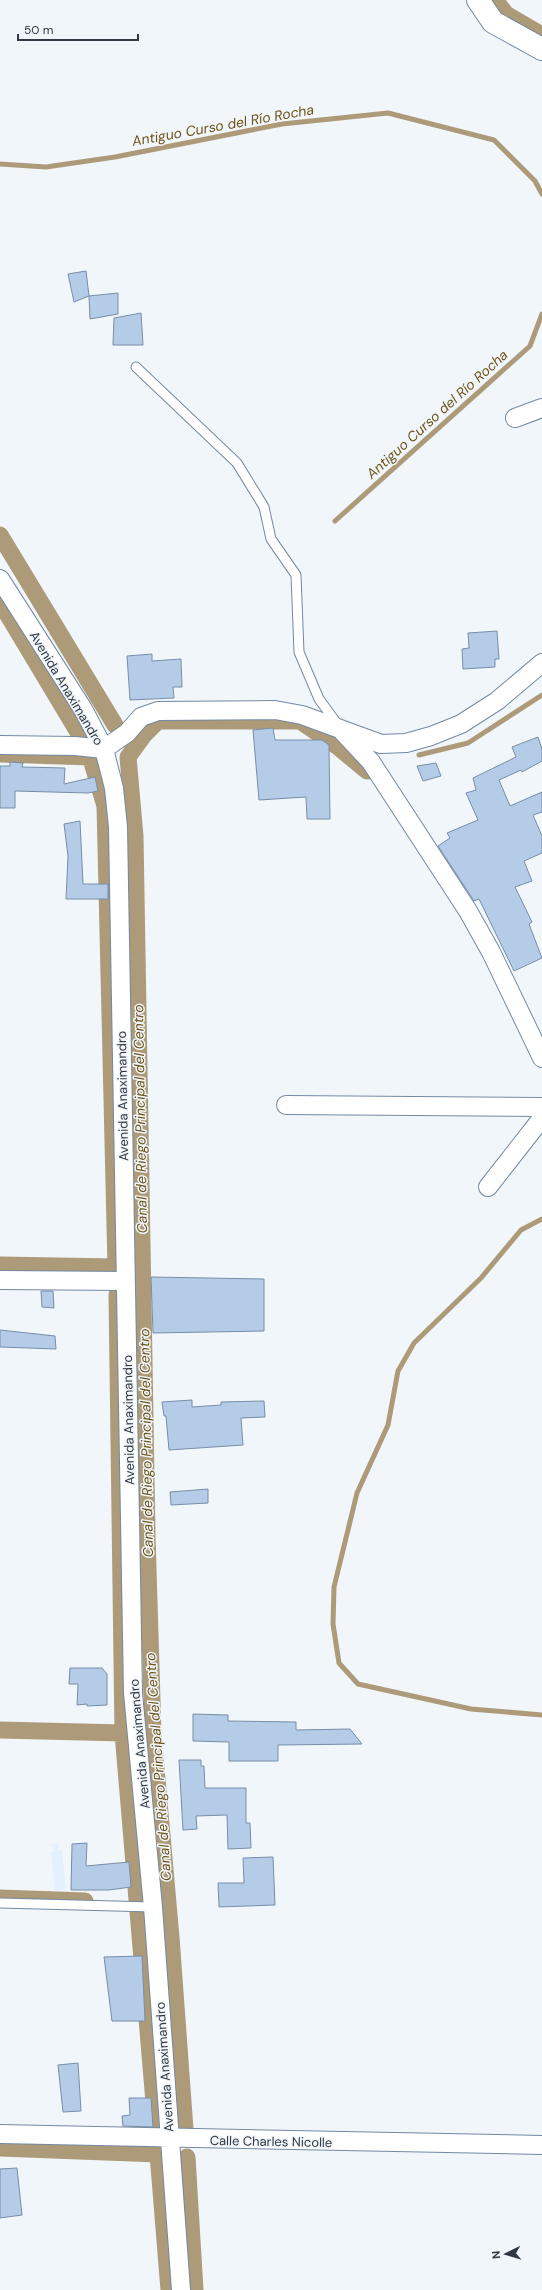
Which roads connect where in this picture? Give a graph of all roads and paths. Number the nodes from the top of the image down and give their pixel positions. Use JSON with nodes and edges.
{"nodes":[{"id":1,"x":478,"y":0,"type":"edge"},
{"id":2,"x":542,"y":49,"type":"edge"},
{"id":3,"x":136,"y":366,"type":"dead end"},
{"id":4,"x":542,"y":408,"type":"edge"},
{"id":5,"x":515,"y":418,"type":"dead end"},
{"id":6,"x":0,"y":579,"type":"edge"},
{"id":7,"x":542,"y":663,"type":"edge"},
{"id":8,"x":341,"y":730,"type":"junction"},
{"id":9,"x":0,"y":745,"type":"edge"},
{"id":10,"x":104,"y":749,"type":"junction"},
{"id":11,"x":542,"y":1058,"type":"edge"},
{"id":12,"x":286,"y":1104,"type":"dead end"},
{"id":13,"x":542,"y":1108,"type":"edge"},
{"id":14,"x":542,"y":1118,"type":"edge"},
{"id":15,"x":488,"y":1187,"type":"dead end"},
{"id":16,"x":0,"y":1280,"type":"edge"},
{"id":17,"x":125,"y":1280,"type":"junction"},
{"id":18,"x":0,"y":1903,"type":"edge"},
{"id":19,"x":152,"y":1907,"type":"junction"},
{"id":20,"x":0,"y":2134,"type":"edge"},
{"id":21,"x":169,"y":2138,"type":"junction"},
{"id":22,"x":542,"y":2145,"type":"edge"},
{"id":23,"x":181,"y":2290,"type":"edge"}],
"edges":[{"from":1,"to":2,"type":"street"},
{"from":3,"to":8,"type":"lane"},
{"from":4,"to":5,"type":"street"},
{"from":6,"to":10,"type":"street","name":"Avenida Anaximandro"},
{"from":7,"to":8,"type":"street"},
{"from":8,"to":10,"type":"street"},
{"from":8,"to":11,"type":"street"},
{"from":9,"to":10,"type":"street"},
{"from":10,"to":17,"type":"street","name":"Avenida Anaximandro"},
{"from":12,"to":13,"type":"street"},
{"from":14,"to":15,"type":"street"},
{"from":16,"to":17,"type":"street"},
{"from":17,"to":19,"type":"street","name":"Avenida Anaximandro"},
{"from":18,"to":19,"type":"lane"},
{"from":19,"to":21,"type":"street","name":"Avenida Anaximandro"},
{"from":20,"to":21,"type":"street","name":"Calle Charles Nicolle"},
{"from":21,"to":22,"type":"street","name":"Calle Charles Nicolle"},
{"from":21,"to":23,"type":"street","name":"Avenida Anaximandro"}]}
